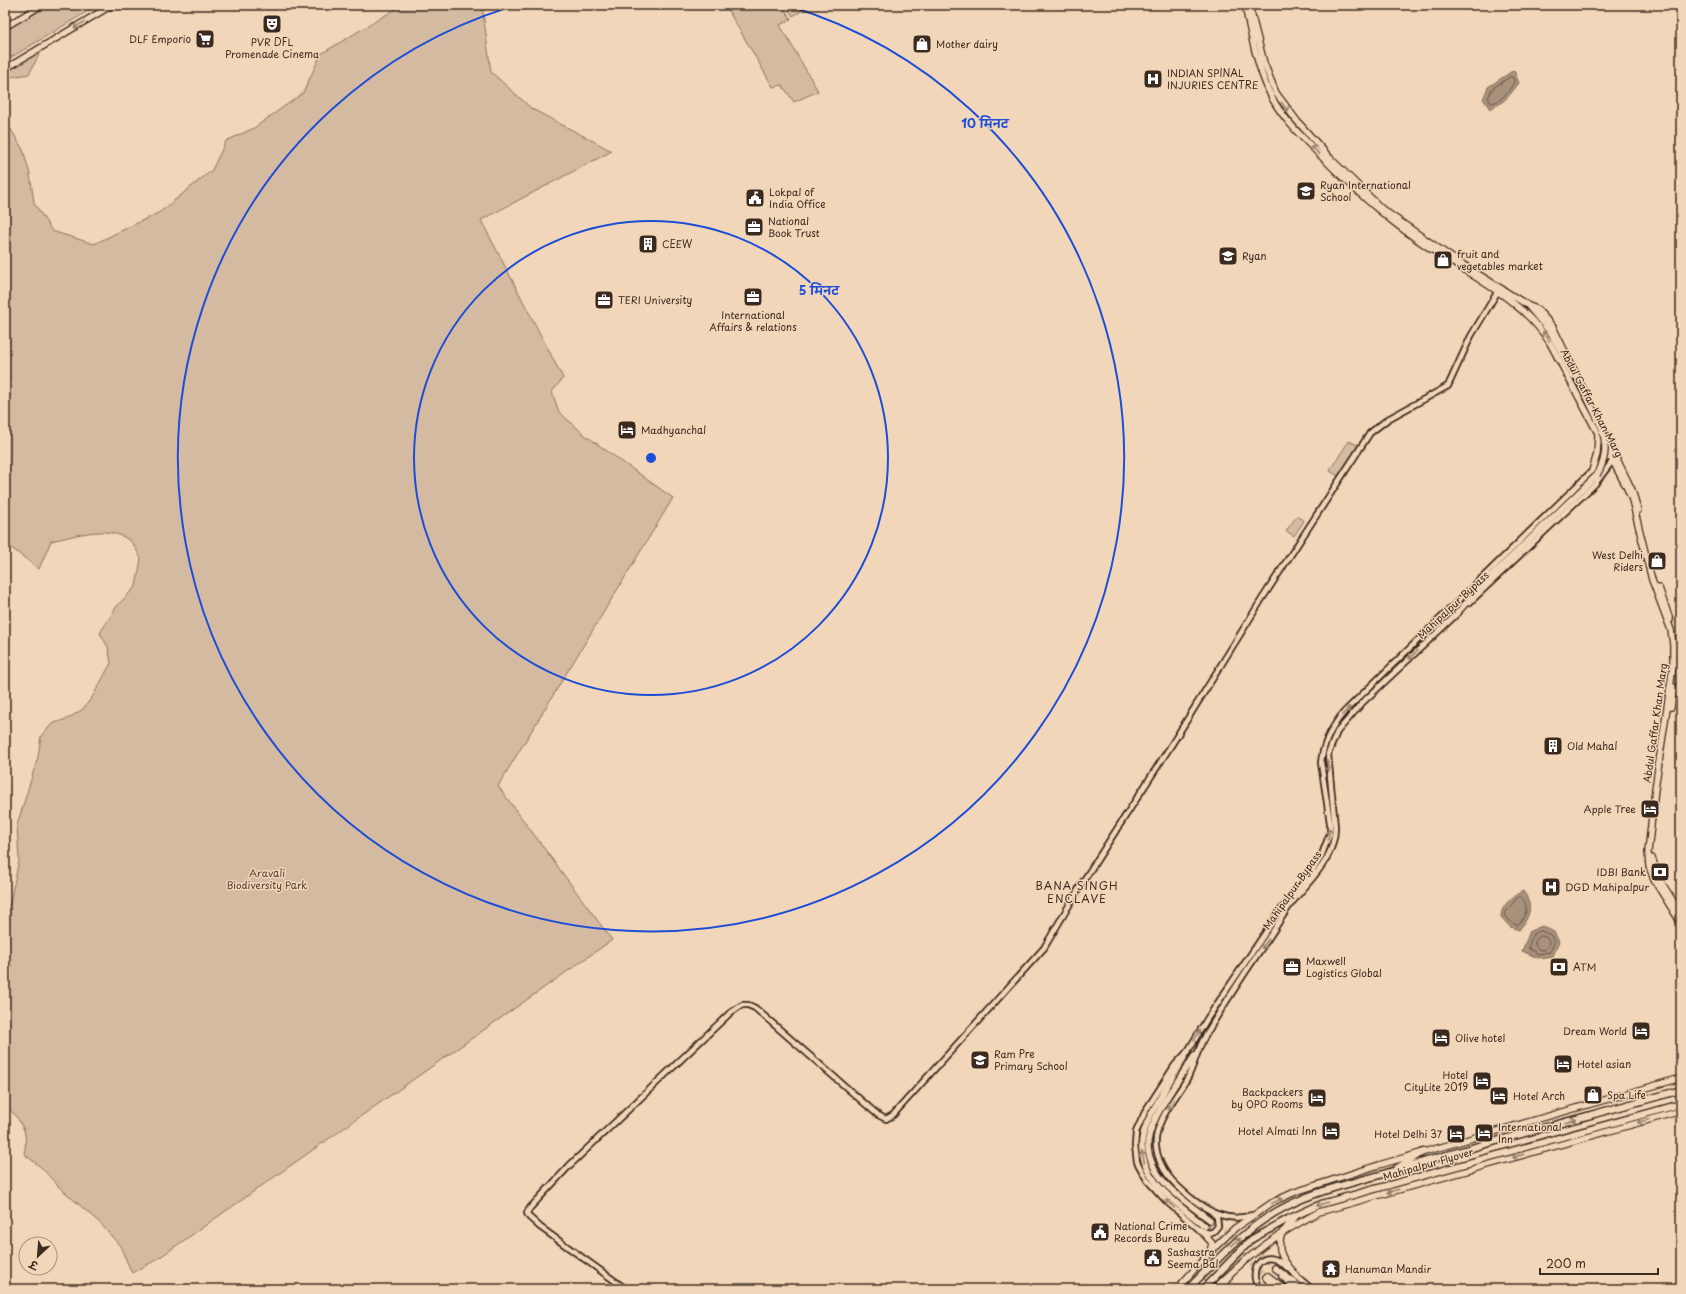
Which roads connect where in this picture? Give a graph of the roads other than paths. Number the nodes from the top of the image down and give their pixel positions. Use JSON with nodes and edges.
{"nodes":[{"id":1,"x":42,"y":5,"type":"edge"},
{"id":2,"x":112,"y":5,"type":"edge"},
{"id":3,"x":1245,"y":5,"type":"edge"},
{"id":4,"x":1249,"y":5,"type":"edge"},
{"id":5,"x":5,"y":27,"type":"edge"},
{"id":6,"x":5,"y":69,"type":"edge"},
{"id":7,"x":1498,"y":291,"type":"junction"},
{"id":8,"x":1529,"y":306,"type":"junction"},
{"id":9,"x":1600,"y":433,"type":"junction"},
{"id":10,"x":1613,"y":457,"type":"junction"},
{"id":11,"x":1592,"y":471,"type":"junction"},
{"id":12,"x":1457,"y":613,"type":"junction"},
{"id":13,"x":1681,"y":914,"type":"edge"},
{"id":14,"x":1681,"y":923,"type":"edge"},
{"id":15,"x":1188,"y":1051,"type":"joint"},
{"id":16,"x":1195,"y":1055,"type":"junction"},
{"id":17,"x":1681,"y":1078,"type":"edge"},
{"id":18,"x":1681,"y":1090,"type":"edge"},
{"id":19,"x":1681,"y":1104,"type":"edge"},
{"id":20,"x":1681,"y":1111,"type":"edge"},
{"id":21,"x":1423,"y":1152,"type":"junction"},
{"id":22,"x":1391,"y":1172,"type":"junction"},
{"id":23,"x":1212,"y":1212,"type":"junction"},
{"id":24,"x":1298,"y":1213,"type":"junction"},
{"id":25,"x":1253,"y":1214,"type":"junction"},
{"id":26,"x":1210,"y":1220,"type":"tunnel mouth"},
{"id":27,"x":1203,"y":1228,"type":"junction"},
{"id":28,"x":1284,"y":1231,"type":"junction"},
{"id":29,"x":1210,"y":1252,"type":"junction"},
{"id":30,"x":1233,"y":1270,"type":"junction"},
{"id":31,"x":1297,"y":1276,"type":"junction"},
{"id":32,"x":626,"y":1289,"type":"edge"},
{"id":33,"x":1177,"y":1289,"type":"edge"},
{"id":34,"x":1188,"y":1289,"type":"edge"},
{"id":35,"x":1203,"y":1289,"type":"edge"},
{"id":36,"x":1214,"y":1289,"type":"edge"},
{"id":37,"x":1222,"y":1289,"type":"edge"},
{"id":38,"x":1260,"y":1289,"type":"edge"},
{"id":39,"x":1276,"y":1289,"type":"edge"},
{"id":40,"x":1285,"y":1289,"type":"edge"},
{"id":41,"x":1296,"y":1289,"type":"edge"},
{"id":42,"x":1303,"y":1289,"type":"edge"},
{"id":43,"x":1312,"y":1289,"type":"edge"}],
"edges":[{"from":1,"to":5,"type":"main road"},
{"from":2,"to":6,"type":"main road","one_way":true},
{"from":7,"to":3,"type":"main road","name":"Abdul Gaffar Khan Marg","one_way":true},
{"from":4,"to":8,"type":"main road","name":"Abdul Gaffar Khan Marg","one_way":true},
{"from":9,"to":7,"type":"main road","name":"Abdul Gaffar Khan Marg","one_way":true},
{"from":7,"to":32,"type":"street"},
{"from":8,"to":9,"type":"main road"},
{"from":8,"to":10,"type":"main road","name":"Abdul Gaffar Khan Marg"},
{"from":9,"to":10,"type":"main road","name":"Abdul Gaffar Khan Marg"},
{"from":9,"to":11,"type":"main road"},
{"from":9,"to":12,"type":"main road","bridge":true},
{"from":10,"to":11,"type":"street","name":"Mahipalpur Bypass"},
{"from":10,"to":12,"type":"street","name":"Mahipalpur Bypass"},
{"from":10,"to":13,"type":"main road","name":"Abdul Gaffar Khan Marg"},
{"from":10,"to":14,"type":"main road","name":"Abdul Gaffar Khan Marg"},
{"from":15,"to":11,"type":"street","name":"Mahipalpur Bypass","one_way":true},
{"from":12,"to":16,"type":"street","name":"Mahipalpur Bypass","one_way":true},
{"from":27,"to":15,"type":"main road","one_way":true},
{"from":16,"to":23,"type":"street","name":"Mahipalpur Bypass","one_way":true},
{"from":16,"to":26,"type":"main road"},
{"from":17,"to":21,"type":"main road"},
{"from":22,"to":18,"type":"highway","name":"Mahipalpur Flyover","one_way":true},
{"from":19,"to":24,"type":"highway","name":"Mahipalpur Flyover","one_way":true},
{"from":20,"to":28,"type":"main road","one_way":true},
{"from":21,"to":22,"type":"highway"},
{"from":25,"to":21,"type":"main road","one_way":true},
{"from":34,"to":22,"type":"highway","one_way":true},
{"from":23,"to":25,"type":"street","name":"Mahipalpur Bypass"},
{"from":23,"to":27,"type":"street"},
{"from":24,"to":28,"type":"highway"},
{"from":24,"to":35,"type":"highway","name":"Mahipalpur Flyover"},
{"from":25,"to":29,"type":"main road"},
{"from":27,"to":29,"type":"main road"},
{"from":28,"to":30,"type":"main road"},
{"from":28,"to":31,"type":"main road"},
{"from":29,"to":33,"type":"main road"},
{"from":30,"to":36,"type":"main road"},
{"from":30,"to":37,"type":"main road"},
{"from":31,"to":38,"type":"street"},
{"from":31,"to":43,"type":"street"},
{"from":39,"to":40,"type":"main road"},
{"from":41,"to":42,"type":"main road"}]}
